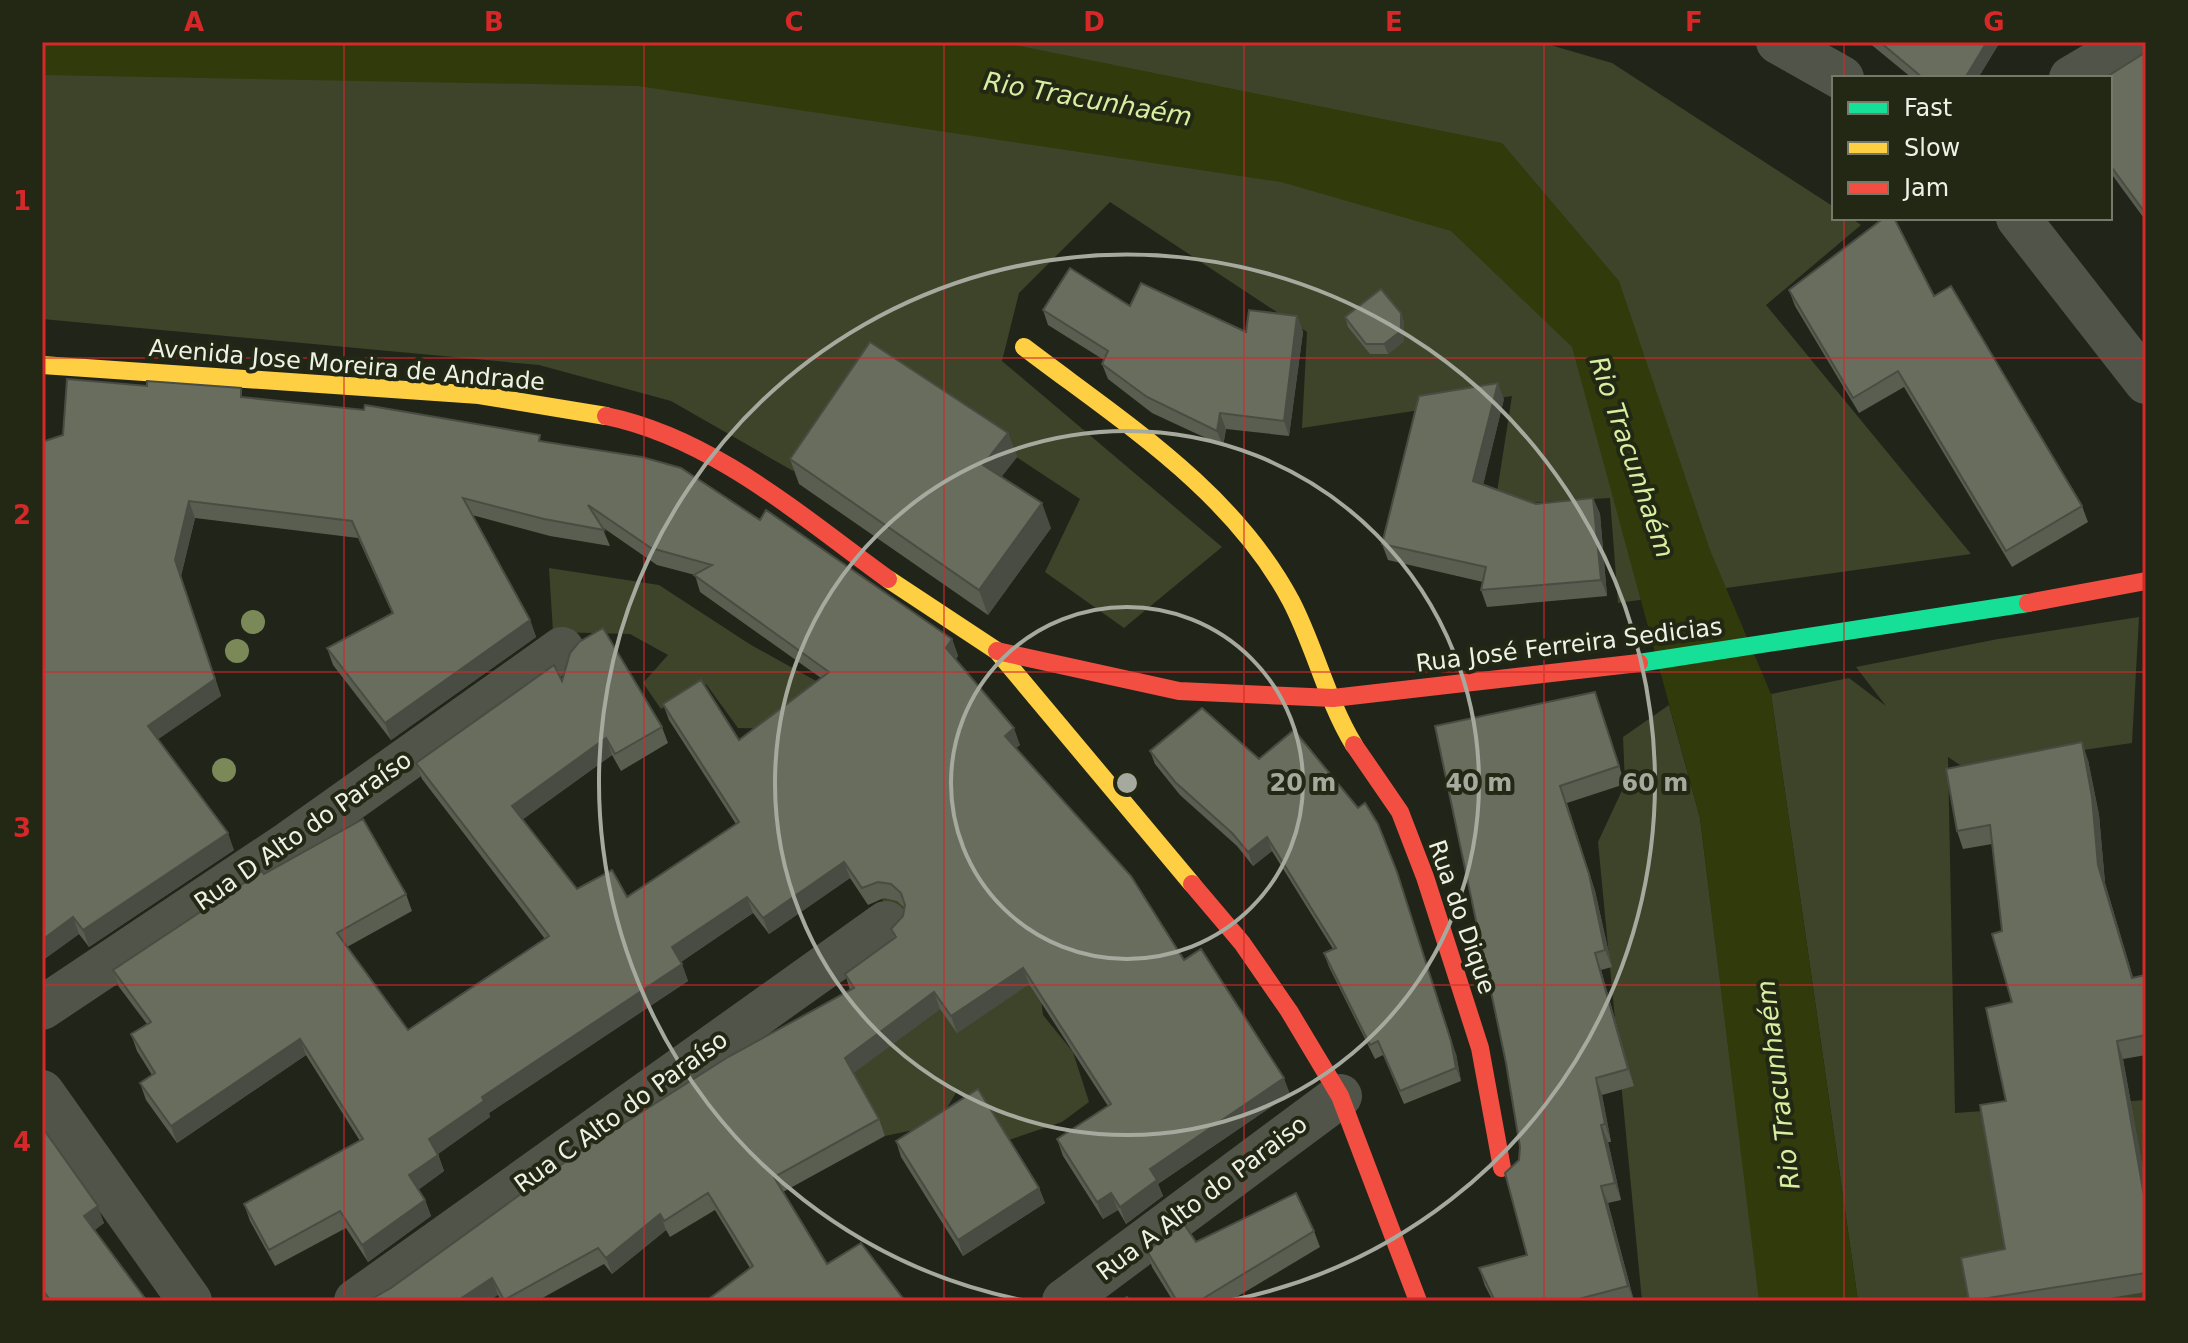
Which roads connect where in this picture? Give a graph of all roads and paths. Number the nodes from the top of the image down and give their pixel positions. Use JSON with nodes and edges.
{"nodes":[{"id":1,"x":1778,"y":42,"type":"edge"},
{"id":2,"x":2132,"y":42,"type":"edge"},
{"id":3,"x":1838,"y":76,"type":"edge"},
{"id":4,"x":2074,"y":76,"type":"edge"},
{"id":5,"x":2020,"y":220,"type":"edge"},
{"id":6,"x":1024,"y":347,"type":"dead end"},
{"id":7,"x":42,"y":365,"type":"edge"},
{"id":8,"x":2146,"y":382,"type":"edge"},
{"id":9,"x":2146,"y":581,"type":"edge"},
{"id":10,"x":562,"y":649,"type":"dead end"},
{"id":11,"x":997,"y":651,"type":"junction"},
{"id":12,"x":1333,"y":698,"type":"junction"},
{"id":13,"x":886,"y":923,"type":"dead end"},
{"id":14,"x":42,"y":1008,"type":"edge"},
{"id":15,"x":42,"y":1092,"type":"edge"},
{"id":16,"x":1340,"y":1096,"type":"junction"},
{"id":17,"x":1502,"y":1168,"type":"dead end"},
{"id":18,"x":190,"y":1301,"type":"edge"},
{"id":19,"x":356,"y":1301,"type":"edge"},
{"id":20,"x":1064,"y":1301,"type":"edge"},
{"id":21,"x":1418,"y":1301,"type":"edge"}],
"edges":[{"from":1,"to":3,"type":"street"},
{"from":2,"to":4,"type":"street"},
{"from":5,"to":8,"type":"street"},
{"from":6,"to":12,"type":"street","name":"Rua do Dique"},
{"from":7,"to":11,"type":"street","name":"Avenida Jose Moreira de Andrade"},
{"from":9,"to":12,"type":"street","name":"Rua José Ferreira Sedicias"},
{"from":10,"to":14,"type":"street","name":"Rua D Alto do Paraíso"},
{"from":11,"to":12,"type":"street","name":"Rua José Ferreira Sedicias"},
{"from":11,"to":16,"type":"street","name":"Avenida Jose Moreira de Andrade"},
{"from":12,"to":17,"type":"street","name":"Rua do Dique"},
{"from":13,"to":19,"type":"street","name":"Rua C Alto do Paraíso"},
{"from":15,"to":18,"type":"street"},
{"from":16,"to":20,"type":"street","name":"Rua A Alto do Paraiso"},
{"from":16,"to":21,"type":"street","name":"Avenida Jose Moreira de Andrade"}]}
